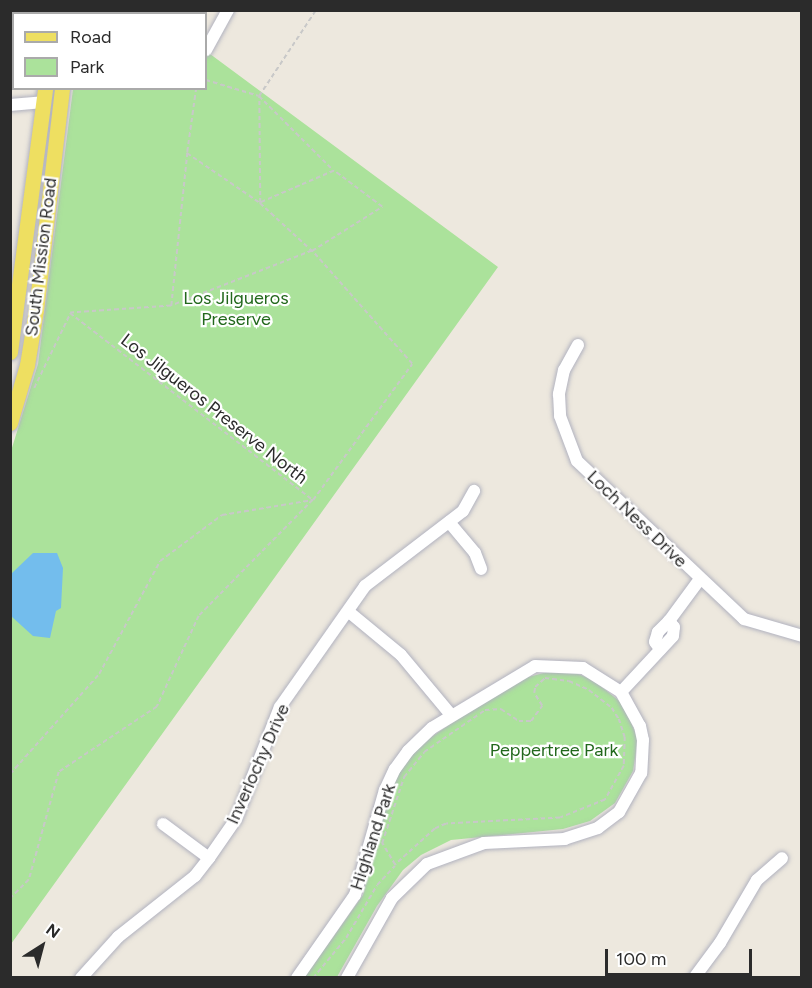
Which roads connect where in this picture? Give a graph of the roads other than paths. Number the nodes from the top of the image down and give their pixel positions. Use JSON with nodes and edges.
{"nodes":[{"id":1,"x":228,"y":10,"type":"edge"},
{"id":2,"x":207,"y":48,"type":"edge"},
{"id":3,"x":62,"y":90,"type":"edge"},
{"id":4,"x":44,"y":95,"type":"edge"},
{"id":5,"x":10,"y":105,"type":"edge"},
{"id":6,"x":578,"y":345,"type":"dead end"},
{"id":7,"x":10,"y":352,"type":"edge"},
{"id":8,"x":10,"y":423,"type":"edge"},
{"id":9,"x":474,"y":491,"type":"dead end"},
{"id":10,"x":448,"y":522,"type":"junction"},
{"id":11,"x":481,"y":569,"type":"dead end"},
{"id":12,"x":700,"y":579,"type":"junction"},
{"id":13,"x":349,"y":612,"type":"junction"},
{"id":14,"x":801,"y":636,"type":"edge"},
{"id":15,"x":621,"y":692,"type":"junction"},
{"id":16,"x":451,"y":715,"type":"junction"},
{"id":17,"x":163,"y":824,"type":"dead end"},
{"id":18,"x":210,"y":858,"type":"junction"},
{"id":19,"x":782,"y":858,"type":"dead end"},
{"id":20,"x":81,"y":978,"type":"edge"},
{"id":21,"x":297,"y":978,"type":"edge"},
{"id":22,"x":347,"y":978,"type":"edge"},
{"id":23,"x":694,"y":978,"type":"edge"}],
"edges":[{"from":1,"to":2,"type":"street"},
{"from":3,"to":8,"type":"main road","name":"South Mission Road"},
{"from":4,"to":5,"type":"street"},
{"from":4,"to":7,"type":"main road","name":"South Mission Road"},
{"from":6,"to":12,"type":"street","name":"Loch Ness Drive"},
{"from":9,"to":10,"type":"street","name":"Inverlochy Drive"},
{"from":10,"to":11,"type":"street"},
{"from":10,"to":13,"type":"street","name":"Inverlochy Drive"},
{"from":12,"to":14,"type":"street","name":"Loch Ness Drive"},
{"from":12,"to":15,"type":"street"},
{"from":13,"to":16,"type":"street"},
{"from":13,"to":18,"type":"street","name":"Inverlochy Drive"},
{"from":15,"to":16,"type":"street","name":"Highland Park"},
{"from":15,"to":22,"type":"street","name":"Highland Park"},
{"from":16,"to":21,"type":"street","name":"Highland Park"},
{"from":17,"to":18,"type":"street"},
{"from":18,"to":20,"type":"street","name":"Inverlochy Drive"},
{"from":19,"to":23,"type":"street"}]}
